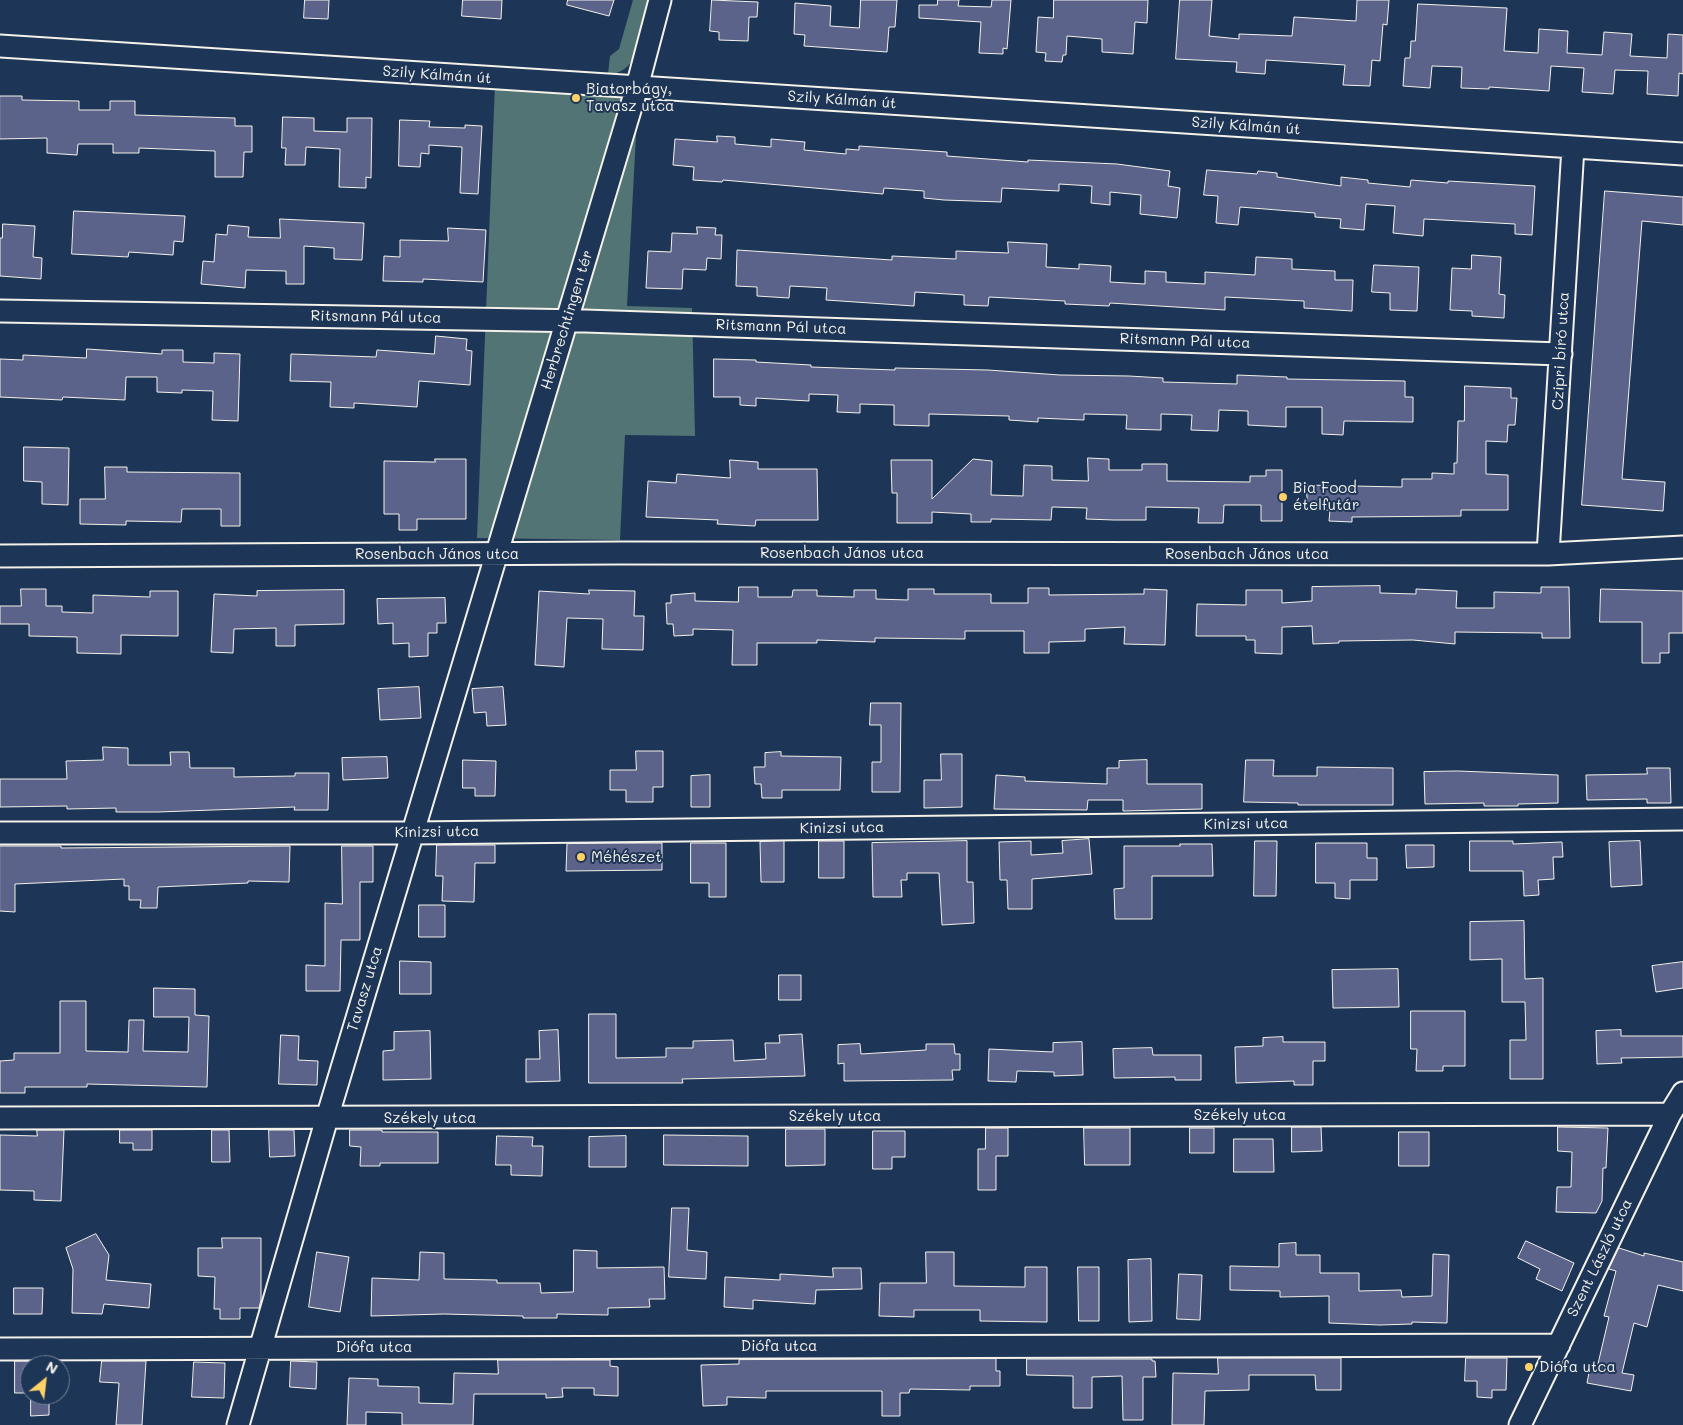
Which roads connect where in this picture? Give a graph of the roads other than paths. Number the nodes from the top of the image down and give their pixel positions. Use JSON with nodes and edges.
{"nodes":[{"id":1,"x":660,"y":0,"type":"edge"},
{"id":2,"x":0,"y":46,"type":"edge"},
{"id":3,"x":637,"y":87,"type":"junction"},
{"id":4,"x":1573,"y":147,"type":"junction"},
{"id":5,"x":1683,"y":154,"type":"edge"},
{"id":6,"x":0,"y":311,"type":"edge"},
{"id":7,"x":566,"y":320,"type":"junction"},
{"id":8,"x":1561,"y":354,"type":"junction"},
{"id":9,"x":1683,"y":547,"type":"edge"},
{"id":10,"x":497,"y":554,"type":"junction"},
{"id":11,"x":1548,"y":554,"type":"junction"},
{"id":12,"x":0,"y":556,"type":"edge"},
{"id":13,"x":1683,"y":819,"type":"edge"},
{"id":14,"x":412,"y":833,"type":"junction"},
{"id":15,"x":0,"y":834,"type":"edge"},
{"id":16,"x":1683,"y":1093,"type":"edge"},
{"id":17,"x":1670,"y":1114,"type":"junction"},
{"id":18,"x":0,"y":1118,"type":"edge"},
{"id":19,"x":327,"y":1118,"type":"junction"},
{"id":20,"x":1559,"y":1345,"type":"junction"},
{"id":21,"x":262,"y":1347,"type":"junction"},
{"id":22,"x":0,"y":1349,"type":"edge"},
{"id":23,"x":238,"y":1425,"type":"edge"},
{"id":24,"x":1520,"y":1425,"type":"edge"}],
"edges":[{"from":1,"to":3,"type":"street"},
{"from":2,"to":3,"type":"street","name":"Szily Kálmán út"},
{"from":3,"to":4,"type":"street","name":"Szily Kálmán út"},
{"from":3,"to":7,"type":"street","name":"Herbrechtingen tér"},
{"from":4,"to":5,"type":"street","name":"Szily Kálmán út"},
{"from":4,"to":8,"type":"street","name":"Czipri bíró utca"},
{"from":6,"to":7,"type":"street","name":"Ritsmann Pál utca"},
{"from":7,"to":8,"type":"street","name":"Ritsmann Pál utca"},
{"from":7,"to":10,"type":"street","name":"Herbrechtingen tér"},
{"from":8,"to":11,"type":"street","name":"Czipri bíró utca"},
{"from":9,"to":11,"type":"street","name":"Rosenbach János utca"},
{"from":10,"to":11,"type":"street","name":"Rosenbach János utca"},
{"from":10,"to":12,"type":"street","name":"Rosenbach János utca"},
{"from":10,"to":14,"type":"street","name":"Tavasz utca"},
{"from":13,"to":14,"type":"street","name":"Kinizsi utca"},
{"from":14,"to":15,"type":"street","name":"Kinizsi utca"},
{"from":14,"to":19,"type":"street","name":"Tavasz utca"},
{"from":16,"to":17,"type":"street","name":"Szent László utca"},
{"from":17,"to":19,"type":"street","name":"Székely utca"},
{"from":17,"to":20,"type":"street","name":"Szent László utca"},
{"from":18,"to":19,"type":"street","name":"Székely utca"},
{"from":19,"to":21,"type":"street","name":"Tavasz utca"},
{"from":20,"to":21,"type":"street","name":"Diófa utca"},
{"from":20,"to":24,"type":"street","name":"Szent László utca"},
{"from":21,"to":22,"type":"street","name":"Diófa utca"},
{"from":21,"to":23,"type":"street","name":"Tavasz utca"}]}
